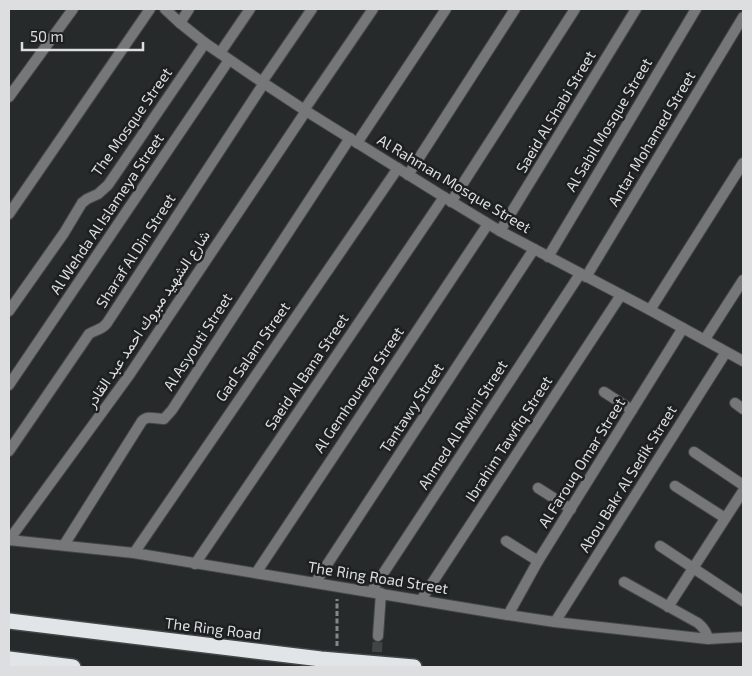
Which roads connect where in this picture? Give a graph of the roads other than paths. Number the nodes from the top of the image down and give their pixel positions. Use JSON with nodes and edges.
{"nodes":[{"id":1,"x":73,"y":9,"type":"edge"},
{"id":2,"x":150,"y":9,"type":"edge"},
{"id":3,"x":165,"y":9,"type":"edge"},
{"id":4,"x":189,"y":9,"type":"edge"},
{"id":5,"x":250,"y":9,"type":"edge"},
{"id":6,"x":312,"y":9,"type":"edge"},
{"id":7,"x":373,"y":9,"type":"edge"},
{"id":8,"x":446,"y":9,"type":"edge"},
{"id":9,"x":516,"y":9,"type":"edge"},
{"id":10,"x":575,"y":9,"type":"edge"},
{"id":11,"x":636,"y":9,"type":"edge"},
{"id":12,"x":696,"y":9,"type":"edge"},
{"id":13,"x":743,"y":17,"type":"edge"},
{"id":14,"x":180,"y":23,"type":"junction"},
{"id":15,"x":205,"y":43,"type":"junction"},
{"id":16,"x":220,"y":53,"type":"junction"},
{"id":17,"x":230,"y":60,"type":"junction"},
{"id":18,"x":263,"y":82,"type":"junction"},
{"id":19,"x":9,"y":97,"type":"edge"},
{"id":20,"x":305,"y":111,"type":"junction"},
{"id":21,"x":353,"y":141,"type":"junction"},
{"id":22,"x":743,"y":162,"type":"edge"},
{"id":23,"x":398,"y":168,"type":"junction"},
{"id":24,"x":408,"y":175,"type":"junction"},
{"id":25,"x":447,"y":199,"type":"junction"},
{"id":26,"x":9,"y":214,"type":"edge"},
{"id":27,"x":488,"y":224,"type":"junction"},
{"id":28,"x":500,"y":232,"type":"junction"},
{"id":29,"x":534,"y":249,"type":"junction"},
{"id":30,"x":548,"y":257,"type":"junction"},
{"id":31,"x":583,"y":275,"type":"junction"},
{"id":32,"x":743,"y":280,"type":"edge"},
{"id":33,"x":621,"y":296,"type":"junction"},
{"id":34,"x":650,"y":310,"type":"junction"},
{"id":35,"x":9,"y":311,"type":"edge"},
{"id":36,"x":683,"y":328,"type":"junction"},
{"id":37,"x":705,"y":339,"type":"junction"},
{"id":38,"x":726,"y":352,"type":"junction"},
{"id":39,"x":743,"y":361,"type":"edge"},
{"id":40,"x":9,"y":386,"type":"edge"},
{"id":41,"x":604,"y":392,"type":"dead end"},
{"id":42,"x":632,"y":410,"type":"junction"},
{"id":43,"x":9,"y":451,"type":"edge"},
{"id":44,"x":694,"y":452,"type":"dead end"},
{"id":45,"x":743,"y":485,"type":"edge"},
{"id":46,"x":675,"y":486,"type":"dead end"},
{"id":47,"x":538,"y":488,"type":"dead end"},
{"id":48,"x":743,"y":491,"type":"edge"},
{"id":49,"x":571,"y":509,"type":"junction"},
{"id":50,"x":725,"y":518,"type":"junction"},
{"id":51,"x":9,"y":540,"type":"edge"},
{"id":52,"x":506,"y":541,"type":"dead end"},
{"id":53,"x":64,"y":546,"type":"junction"},
{"id":54,"x":660,"y":546,"type":"dead end"},
{"id":55,"x":134,"y":553,"type":"junction"},
{"id":56,"x":538,"y":561,"type":"junction"},
{"id":57,"x":195,"y":564,"type":"junction"},
{"id":58,"x":694,"y":568,"type":"junction"},
{"id":59,"x":256,"y":573,"type":"junction"},
{"id":60,"x":624,"y":582,"type":"dead end"},
{"id":61,"x":315,"y":583,"type":"junction"},
{"id":62,"x":376,"y":592,"type":"junction"},
{"id":63,"x":421,"y":600,"type":"junction"},
{"id":64,"x":743,"y":601,"type":"edge"},
{"id":65,"x":668,"y":607,"type":"junction"},
{"id":66,"x":508,"y":615,"type":"junction"},
{"id":67,"x":9,"y":621,"type":"edge"},
{"id":68,"x":555,"y":622,"type":"junction"},
{"id":69,"x":378,"y":636,"type":"tunnel mouth"},
{"id":70,"x":743,"y":636,"type":"edge"},
{"id":71,"x":708,"y":639,"type":"junction"},
{"id":72,"x":9,"y":659,"type":"edge"},
{"id":73,"x":73,"y":667,"type":"edge"},
{"id":74,"x":414,"y":667,"type":"edge"}],
"edges":[{"from":1,"to":19,"type":"street"},
{"from":2,"to":26,"type":"street"},
{"from":3,"to":14,"type":"street","name":"Al Rahman Mosque Street"},
{"from":4,"to":14,"type":"street"},
{"from":5,"to":16,"type":"street"},
{"from":6,"to":18,"type":"street","name":"Sharaf Al Din Street"},
{"from":7,"to":20,"type":"street","name":"شارع الشهيد مبروك احمد عبد القادر"},
{"from":8,"to":21,"type":"street"},
{"from":9,"to":24,"type":"street"},
{"from":10,"to":25,"type":"street","name":"Saeid Al Bana Street"},
{"from":11,"to":28,"type":"street","name":"Saeid Al Shabi Street"},
{"from":12,"to":30,"type":"street","name":"Al Sabil Mosque Street"},
{"from":13,"to":31,"type":"street","name":"Antar Mohamed Street"},
{"from":14,"to":15,"type":"street","name":"Al Rahman Mosque Street"},
{"from":15,"to":16,"type":"street","name":"Al Rahman Mosque Street"},
{"from":15,"to":35,"type":"street","name":"The Mosque Street"},
{"from":16,"to":17,"type":"street","name":"Al Rahman Mosque Street"},
{"from":17,"to":18,"type":"street","name":"Al Rahman Mosque Street"},
{"from":17,"to":40,"type":"street","name":"Al Wehda Al Islameya Street"},
{"from":18,"to":20,"type":"street","name":"Al Rahman Mosque Street"},
{"from":18,"to":43,"type":"street","name":"Sharaf Al Din Street"},
{"from":20,"to":21,"type":"street","name":"Al Rahman Mosque Street"},
{"from":20,"to":51,"type":"street","name":"شارع الشهيد مبروك احمد عبد القادر"},
{"from":21,"to":23,"type":"street","name":"Al Rahman Mosque Street"},
{"from":21,"to":53,"type":"street","name":"Al Asyouti Street"},
{"from":22,"to":34,"type":"street"},
{"from":23,"to":24,"type":"street","name":"Al Rahman Mosque Street"},
{"from":23,"to":55,"type":"street","name":"Gad Salam Street"},
{"from":24,"to":25,"type":"street","name":"Al Rahman Mosque Street"},
{"from":25,"to":27,"type":"street","name":"Al Rahman Mosque Street"},
{"from":25,"to":57,"type":"street","name":"Saeid Al Bana Street"},
{"from":27,"to":28,"type":"street","name":"Al Rahman Mosque Street"},
{"from":27,"to":59,"type":"street","name":"Al Gemhoureya Street"},
{"from":28,"to":29,"type":"street","name":"Al Rahman Mosque Street"},
{"from":29,"to":30,"type":"street","name":"Al Rahman Mosque Street"},
{"from":29,"to":61,"type":"street","name":"Tantawy Street"},
{"from":30,"to":31,"type":"street","name":"Al Rahman Mosque Street"},
{"from":31,"to":33,"type":"street","name":"Al Rahman Mosque Street"},
{"from":31,"to":62,"type":"street","name":"Ahmed Al Rwini Street"},
{"from":32,"to":37,"type":"street"},
{"from":33,"to":34,"type":"street","name":"Al Rahman Mosque Street"},
{"from":33,"to":63,"type":"street","name":"Ibrahim Tawfiq Street"},
{"from":34,"to":36,"type":"street","name":"Al Rahman Mosque Street"},
{"from":36,"to":37,"type":"street","name":"Al Rahman Mosque Street"},
{"from":36,"to":42,"type":"street","name":"Al Farouq Omar Street"},
{"from":37,"to":38,"type":"street","name":"Al Rahman Mosque Street"},
{"from":38,"to":39,"type":"street","name":"Al Rahman Mosque Street"},
{"from":38,"to":68,"type":"street","name":"Abou Bakr Al Sedik Street"},
{"from":41,"to":42,"type":"street"},
{"from":42,"to":49,"type":"street","name":"Al Farouq Omar Street"},
{"from":44,"to":45,"type":"street"},
{"from":46,"to":50,"type":"street"},
{"from":47,"to":49,"type":"street"},
{"from":48,"to":50,"type":"street"},
{"from":49,"to":56,"type":"street","name":"Al Farouq Omar Street"},
{"from":50,"to":58,"type":"street"},
{"from":51,"to":53,"type":"street","name":"The Ring Road Street"},
{"from":52,"to":56,"type":"street"},
{"from":53,"to":55,"type":"street","name":"The Ring Road Street"},
{"from":54,"to":58,"type":"street"},
{"from":55,"to":57,"type":"street","name":"The Ring Road Street"},
{"from":56,"to":66,"type":"street","name":"Al Farouq Omar Street"},
{"from":57,"to":59,"type":"street","name":"The Ring Road Street"},
{"from":58,"to":64,"type":"street"},
{"from":58,"to":65,"type":"street"},
{"from":59,"to":61,"type":"street","name":"The Ring Road Street"},
{"from":60,"to":65,"type":"street"},
{"from":61,"to":62,"type":"street","name":"The Ring Road Street"},
{"from":62,"to":63,"type":"street","name":"The Ring Road Street"},
{"from":62,"to":69,"type":"street"},
{"from":63,"to":66,"type":"street","name":"The Ring Road Street"},
{"from":65,"to":71,"type":"street"},
{"from":66,"to":68,"type":"street","name":"The Ring Road Street"},
{"from":67,"to":74,"type":"highway","name":"The Ring Road"},
{"from":68,"to":71,"type":"street","name":"The Ring Road Street"},
{"from":70,"to":71,"type":"street","name":"The Ring Road Street"},
{"from":72,"to":73,"type":"highway"}]}
